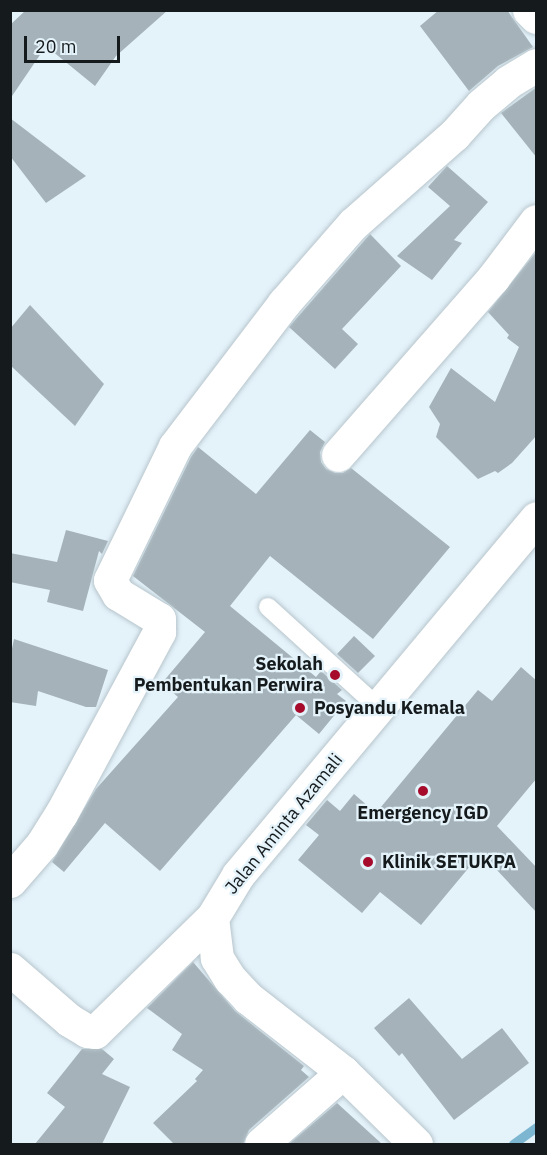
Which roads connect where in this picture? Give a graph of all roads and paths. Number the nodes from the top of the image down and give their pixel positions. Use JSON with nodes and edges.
{"nodes":[{"id":1,"x":529,"y":10,"type":"edge"},
{"id":2,"x":537,"y":17,"type":"edge"},
{"id":3,"x":537,"y":65,"type":"edge"},
{"id":4,"x":537,"y":221,"type":"edge"},
{"id":5,"x":338,"y":455,"type":"dead end"},
{"id":6,"x":537,"y":518,"type":"edge"},
{"id":7,"x":268,"y":607,"type":"dead end"},
{"id":8,"x":378,"y":707,"type":"junction"},
{"id":9,"x":10,"y":881,"type":"edge"},
{"id":10,"x":212,"y":918,"type":"junction"},
{"id":11,"x":10,"y":969,"type":"edge"},
{"id":12,"x":343,"y":1072,"type":"junction"},
{"id":13,"x":261,"y":1144,"type":"edge"},
{"id":14,"x":416,"y":1144,"type":"edge"}],
"edges":[{"from":1,"to":2,"type":"street"},
{"from":3,"to":9,"type":"street"},
{"from":4,"to":5,"type":"street"},
{"from":6,"to":8,"type":"street","name":"Jalan Aminta Azamali"},
{"from":7,"to":8,"type":"lane"},
{"from":8,"to":10,"type":"street","name":"Jalan Aminta Azamali"},
{"from":10,"to":11,"type":"street","name":"Jalan Aminta Azamali"},
{"from":10,"to":12,"type":"street"},
{"from":12,"to":13,"type":"street"},
{"from":12,"to":14,"type":"street"}]}
